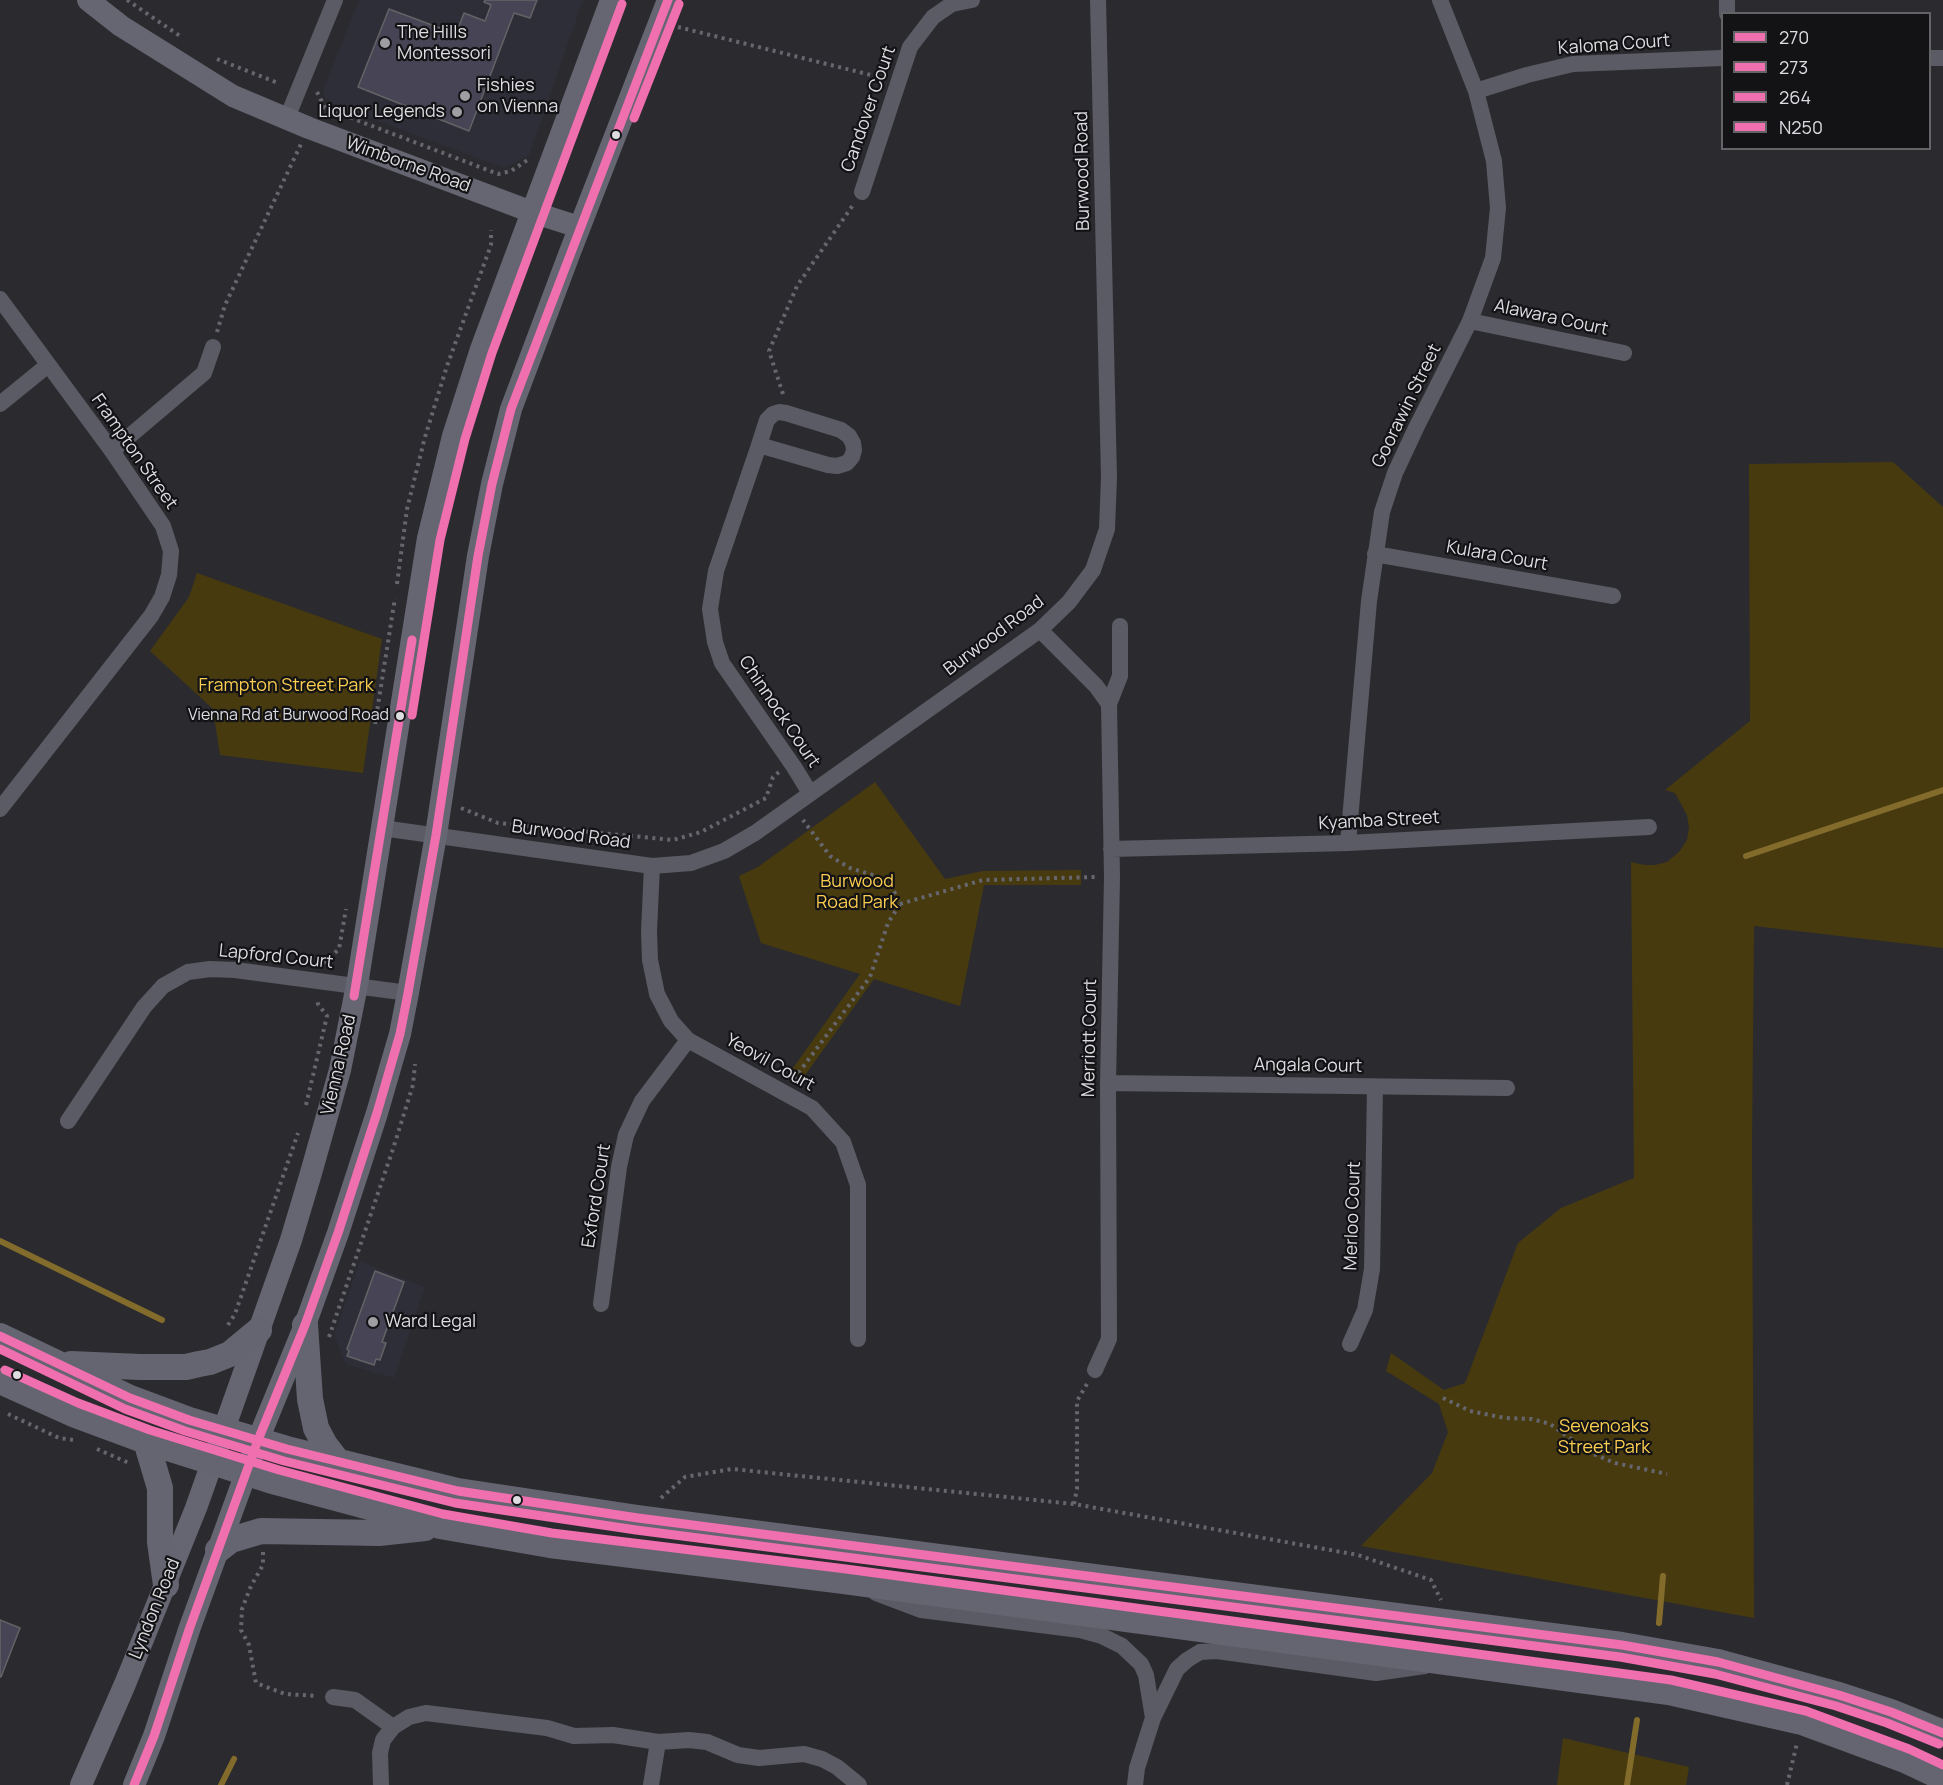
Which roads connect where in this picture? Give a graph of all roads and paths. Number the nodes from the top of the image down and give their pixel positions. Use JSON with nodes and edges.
{"nodes":[{"id":1,"x":88,"y":0,"type":"edge"},
{"id":2,"x":127,"y":0,"type":"edge"},
{"id":3,"x":335,"y":0,"type":"edge"},
{"id":4,"x":611,"y":0,"type":"edge"},
{"id":5,"x":668,"y":0,"type":"edge"},
{"id":6,"x":972,"y":0,"type":"edge"},
{"id":7,"x":1098,"y":0,"type":"edge"},
{"id":8,"x":1440,"y":0,"type":"edge"},
{"id":9,"x":660,"y":22,"type":"junction"},
{"id":10,"x":189,"y":41,"type":"dead end"},
{"id":11,"x":208,"y":53,"type":"dead end"},
{"id":12,"x":1721,"y":58,"type":"edge"},
{"id":13,"x":898,"y":82,"type":"junction"},
{"id":14,"x":278,"y":83,"type":"dead end"},
{"id":15,"x":320,"y":83,"type":"dead end"},
{"id":16,"x":1476,"y":91,"type":"junction"},
{"id":17,"x":287,"y":118,"type":"junction"},
{"id":18,"x":309,"y":128,"type":"junction"},
{"id":19,"x":533,"y":148,"type":"dead end"},
{"id":20,"x":862,"y":192,"type":"joint"},
{"id":21,"x":532,"y":212,"type":"junction"},
{"id":22,"x":579,"y":227,"type":"junction"},
{"id":23,"x":0,"y":299,"type":"edge"},
{"id":24,"x":1470,"y":321,"type":"junction"},
{"id":25,"x":213,"y":347,"type":"joint"},
{"id":26,"x":1624,"y":353,"type":"dead end"},
{"id":27,"x":48,"y":365,"type":"junction"},
{"id":28,"x":0,"y":404,"type":"edge"},
{"id":29,"x":784,"y":412,"type":"junction"},
{"id":30,"x":759,"y":445,"type":"junction"},
{"id":31,"x":112,"y":451,"type":"junction"},
{"id":32,"x":1375,"y":554,"type":"junction"},
{"id":33,"x":1614,"y":596,"type":"dead end"},
{"id":34,"x":1120,"y":626,"type":"dead end"},
{"id":35,"x":1040,"y":630,"type":"junction"},
{"id":36,"x":1109,"y":704,"type":"junction"},
{"id":37,"x":779,"y":771,"type":"dead end"},
{"id":38,"x":5,"y":791,"type":"edge"},
{"id":39,"x":810,"y":793,"type":"junction"},
{"id":40,"x":461,"y":801,"type":"dead end"},
{"id":41,"x":792,"y":806,"type":"junction"},
{"id":42,"x":0,"y":809,"type":"edge"},
{"id":43,"x":1649,"y":826,"type":"dead end"},
{"id":44,"x":382,"y":828,"type":"junction"},
{"id":45,"x":436,"y":835,"type":"junction"},
{"id":46,"x":1348,"y":843,"type":"junction"},
{"id":47,"x":1111,"y":849,"type":"junction"},
{"id":48,"x":652,"y":866,"type":"junction"},
{"id":49,"x":1112,"y":877,"type":"junction"},
{"id":50,"x":900,"y":904,"type":"junction"},
{"id":51,"x":357,"y":985,"type":"junction"},
{"id":52,"x":408,"y":993,"type":"junction"},
{"id":53,"x":316,"y":995,"type":"dead end"},
{"id":54,"x":687,"y":1040,"type":"junction"},
{"id":55,"x":1108,"y":1083,"type":"junction"},
{"id":56,"x":1375,"y":1087,"type":"junction"},
{"id":57,"x":1508,"y":1088,"type":"dead end"},
{"id":58,"x":784,"y":1092,"type":"junction"},
{"id":59,"x":304,"y":1112,"type":"dead end"},
{"id":60,"x":69,"y":1121,"type":"dead end"},
{"id":61,"x":302,"y":1122,"type":"dead end"},
{"id":62,"x":601,"y":1304,"type":"dead end"},
{"id":63,"x":305,"y":1325,"type":"junction"},
{"id":64,"x":259,"y":1330,"type":"junction"},
{"id":65,"x":223,"y":1332,"type":"dead end"},
{"id":66,"x":0,"y":1335,"type":"edge"},
{"id":67,"x":858,"y":1339,"type":"dead end"},
{"id":68,"x":1350,"y":1344,"type":"dead end"},
{"id":69,"x":58,"y":1364,"type":"junction"},
{"id":70,"x":1095,"y":1370,"type":"joint"},
{"id":71,"x":0,"y":1381,"type":"edge"},
{"id":72,"x":1443,"y":1398,"type":"dead end"},
{"id":73,"x":8,"y":1414,"type":"dead end"},
{"id":74,"x":223,"y":1430,"type":"junction"},
{"id":75,"x":78,"y":1440,"type":"dead end"},
{"id":76,"x":258,"y":1440,"type":"junction"},
{"id":77,"x":147,"y":1442,"type":"junction"},
{"id":78,"x":88,"y":1445,"type":"dead end"},
{"id":79,"x":338,"y":1462,"type":"junction"},
{"id":80,"x":212,"y":1463,"type":"junction"},
{"id":81,"x":137,"y":1469,"type":"dead end"},
{"id":82,"x":247,"y":1473,"type":"junction"},
{"id":83,"x":1667,"y":1474,"type":"dead end"},
{"id":84,"x":1074,"y":1504,"type":"junction"},
{"id":85,"x":638,"y":1518,"type":"junction"},
{"id":86,"x":440,"y":1526,"type":"junction"},
{"id":87,"x":263,"y":1549,"type":"dead end"},
{"id":88,"x":218,"y":1550,"type":"junction"},
{"id":89,"x":844,"y":1581,"type":"junction"},
{"id":90,"x":166,"y":1585,"type":"junction"},
{"id":91,"x":1451,"y":1622,"type":"junction"},
{"id":92,"x":1452,"y":1662,"type":"junction"},
{"id":93,"x":333,"y":1697,"type":"joint"},
{"id":94,"x":1153,"y":1718,"type":"junction"},
{"id":95,"x":1802,"y":1722,"type":"junction"},
{"id":96,"x":393,"y":1727,"type":"junction"},
{"id":97,"x":1943,"y":1733,"type":"edge"},
{"id":98,"x":658,"y":1742,"type":"junction"},
{"id":99,"x":1943,"y":1778,"type":"edge"},
{"id":100,"x":81,"y":1785,"type":"edge"},
{"id":101,"x":134,"y":1785,"type":"edge"},
{"id":102,"x":381,"y":1785,"type":"edge"},
{"id":103,"x":651,"y":1785,"type":"edge"},
{"id":104,"x":859,"y":1785,"type":"edge"},
{"id":105,"x":1135,"y":1785,"type":"edge"},
{"id":106,"x":1786,"y":1785,"type":"edge"}],
"edges":[{"from":1,"to":17,"type":"main road","name":"Wimborne Road"},
{"from":2,"to":10,"type":"path"},
{"from":3,"to":17,"type":"street"},
{"from":4,"to":21,"type":"main road","name":"Vienna Road"},
{"from":5,"to":9,"type":"main road"},
{"from":6,"to":13,"type":"street","name":"Candover Court"},
{"from":7,"to":35,"type":"street","name":"Burwood Road"},
{"from":8,"to":16,"type":"street","name":"Goorawin Street"},
{"from":9,"to":13,"type":"path"},
{"from":9,"to":22,"type":"main road"},
{"from":11,"to":14,"type":"path"},
{"from":12,"to":16,"type":"street","name":"Kaloma Court"},
{"from":13,"to":20,"type":"street","name":"Candover Court"},
{"from":15,"to":19,"type":"path"},
{"from":16,"to":24,"type":"street","name":"Goorawin Street"},
{"from":17,"to":18,"type":"main road","name":"Wimborne Road"},
{"from":18,"to":21,"type":"main road","name":"Wimborne Road"},
{"from":18,"to":25,"type":"path"},
{"from":20,"to":29,"type":"path"},
{"from":21,"to":22,"type":"main road","name":"Wimborne Road"},
{"from":21,"to":44,"type":"main road","name":"Vienna Road"},
{"from":22,"to":45,"type":"main road"},
{"from":23,"to":27,"type":"street","name":"Frampton Street"},
{"from":24,"to":26,"type":"street","name":"Alawara Court"},
{"from":24,"to":32,"type":"street","name":"Goorawin Street"},
{"from":25,"to":31,"type":"street"},
{"from":27,"to":28,"type":"street"},
{"from":27,"to":31,"type":"street","name":"Frampton Street"},
{"from":29,"to":30,"type":"street","name":"Chinnock Court"},
{"from":29,"to":30,"type":"street"},
{"from":30,"to":39,"type":"street","name":"Chinnock Court"},
{"from":31,"to":38,"type":"street","name":"Frampton Street"},
{"from":32,"to":33,"type":"street","name":"Kulara Court"},
{"from":32,"to":46,"type":"street","name":"Goorawin Street"},
{"from":34,"to":36,"type":"street","name":"Merriott Court"},
{"from":35,"to":36,"type":"street"},
{"from":35,"to":39,"type":"street","name":"Burwood Road"},
{"from":36,"to":47,"type":"street","name":"Merriott Court"},
{"from":37,"to":40,"type":"path"},
{"from":38,"to":42,"type":"street","name":"Frampton Street"},
{"from":39,"to":41,"type":"street","name":"Burwood Road"},
{"from":41,"to":48,"type":"street","name":"Burwood Road"},
{"from":41,"to":50,"type":"path"},
{"from":43,"to":46,"type":"street","name":"Kyamba Street"},
{"from":44,"to":45,"type":"street","name":"Burwood Road"},
{"from":44,"to":51,"type":"main road","name":"Vienna Road"},
{"from":45,"to":48,"type":"street","name":"Burwood Road"},
{"from":45,"to":52,"type":"main road"},
{"from":46,"to":47,"type":"street","name":"Kyamba Street"},
{"from":47,"to":49,"type":"street","name":"Merriott Court"},
{"from":48,"to":54,"type":"street","name":"Yeovil Court"},
{"from":49,"to":50,"type":"path"},
{"from":49,"to":55,"type":"street","name":"Merriott Court"},
{"from":50,"to":58,"type":"path"},
{"from":51,"to":52,"type":"street","name":"Lapford Court"},
{"from":51,"to":60,"type":"street","name":"Lapford Court"},
{"from":51,"to":64,"type":"main road","name":"Vienna Road"},
{"from":52,"to":63,"type":"main road"},
{"from":53,"to":59,"type":"path"},
{"from":54,"to":58,"type":"street","name":"Yeovil Court"},
{"from":54,"to":62,"type":"street","name":"Exford Court"},
{"from":55,"to":56,"type":"street","name":"Angala Court"},
{"from":55,"to":70,"type":"street","name":"Merriott Court"},
{"from":56,"to":57,"type":"street","name":"Angala Court"},
{"from":56,"to":68,"type":"street","name":"Merloo Court"},
{"from":58,"to":67,"type":"street","name":"Yeovil Court"},
{"from":61,"to":65,"type":"path"},
{"from":63,"to":76,"type":"main road"},
{"from":63,"to":79,"type":"main road"},
{"from":64,"to":69,"type":"main road"},
{"from":64,"to":74,"type":"main road","name":"Vienna Road"},
{"from":66,"to":69,"type":"main road"},
{"from":69,"to":74,"type":"main road"},
{"from":70,"to":84,"type":"path"},
{"from":71,"to":77,"type":"main road"},
{"from":72,"to":83,"type":"path"},
{"from":73,"to":75,"type":"path"},
{"from":74,"to":76,"type":"main road"},
{"from":74,"to":80,"type":"main road","name":"Lyndon Road"},
{"from":76,"to":79,"type":"main road"},
{"from":76,"to":82,"type":"main road","name":"Lyndon Road"},
{"from":77,"to":80,"type":"main road"},
{"from":77,"to":90,"type":"main road"},
{"from":78,"to":81,"type":"path"},
{"from":79,"to":85,"type":"main road"},
{"from":80,"to":82,"type":"main road"},
{"from":80,"to":90,"type":"main road","name":"Lyndon Road"},
{"from":82,"to":86,"type":"main road"},
{"from":82,"to":88,"type":"main road","name":"Lyndon Road"},
{"from":84,"to":85,"type":"path"},
{"from":84,"to":91,"type":"path"},
{"from":85,"to":91,"type":"main road"},
{"from":86,"to":88,"type":"main road"},
{"from":86,"to":89,"type":"main road"},
{"from":87,"to":93,"type":"path"},
{"from":88,"to":101,"type":"main road","name":"Lyndon Road"},
{"from":89,"to":92,"type":"main road"},
{"from":89,"to":94,"type":"street"},
{"from":90,"to":100,"type":"main road","name":"Lyndon Road"},
{"from":91,"to":97,"type":"main road"},
{"from":92,"to":94,"type":"street"},
{"from":92,"to":95,"type":"main road"},
{"from":93,"to":96,"type":"street"},
{"from":94,"to":105,"type":"street"},
{"from":95,"to":99,"type":"main road"},
{"from":95,"to":106,"type":"path"},
{"from":96,"to":98,"type":"street"},
{"from":96,"to":102,"type":"street"},
{"from":98,"to":103,"type":"street"},
{"from":98,"to":104,"type":"street"}]}
